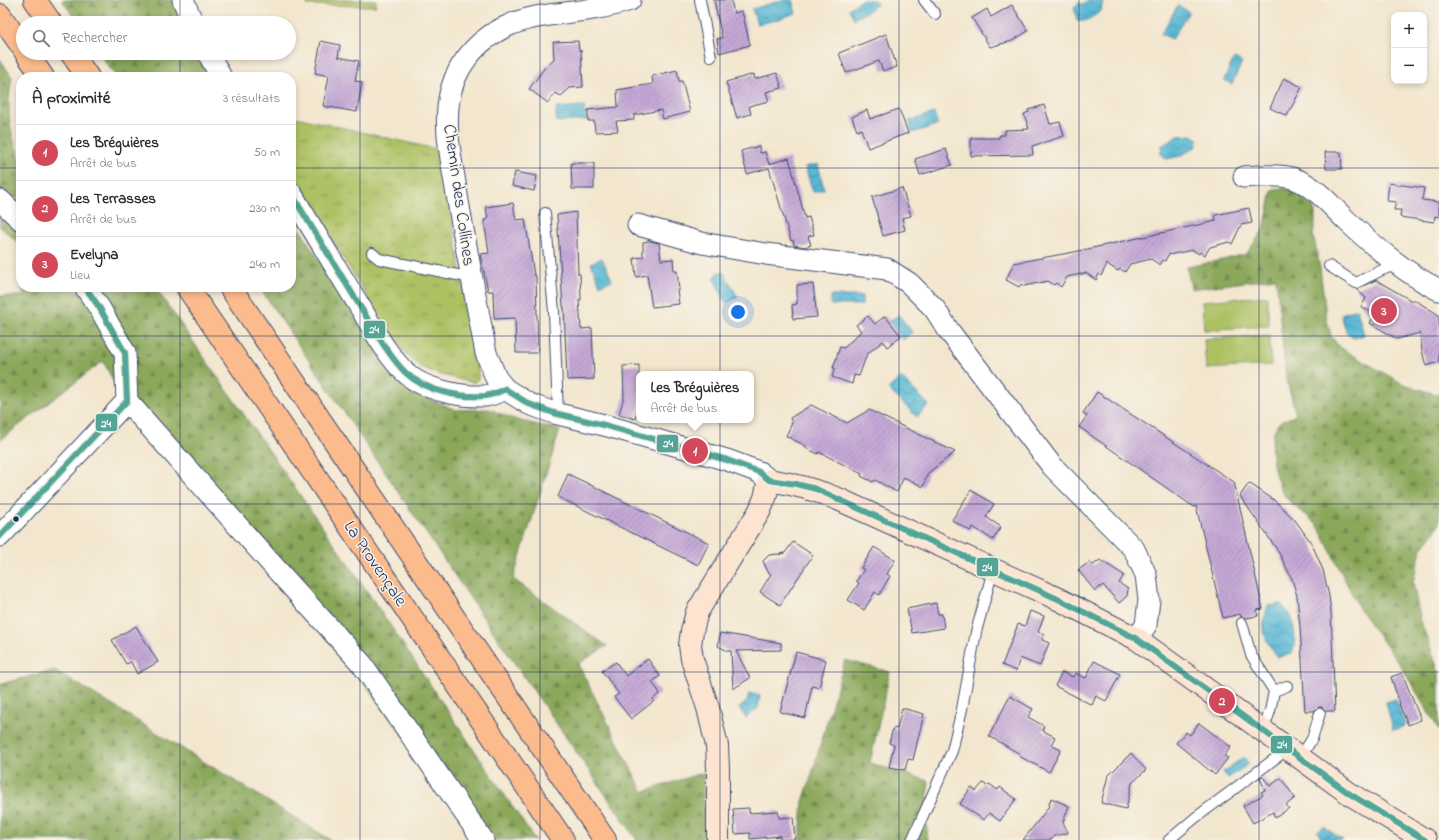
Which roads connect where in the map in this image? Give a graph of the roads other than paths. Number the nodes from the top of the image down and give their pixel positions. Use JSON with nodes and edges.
{"nodes":[{"id":1,"x":35,"y":0,"type":"edge"},
{"id":2,"x":183,"y":0,"type":"edge"},
{"id":3,"x":630,"y":0,"type":"edge"},
{"id":4,"x":700,"y":0,"type":"edge"},
{"id":5,"x":924,"y":0,"type":"edge"},
{"id":6,"x":935,"y":14,"type":"dead end"},
{"id":7,"x":0,"y":15,"type":"edge"},
{"id":8,"x":46,"y":16,"type":"edge"},
{"id":9,"x":190,"y":16,"type":"edge"},
{"id":10,"x":16,"y":38,"type":"edge"},
{"id":11,"x":711,"y":57,"type":"dead end"},
{"id":12,"x":31,"y":60,"type":"edge"},
{"id":13,"x":76,"y":60,"type":"edge"},
{"id":14,"x":212,"y":60,"type":"edge"},
{"id":15,"x":39,"y":72,"type":"edge"},
{"id":16,"x":84,"y":72,"type":"edge"},
{"id":17,"x":218,"y":72,"type":"edge"},
{"id":18,"x":1244,"y":177,"type":"dead end"},
{"id":19,"x":0,"y":200,"type":"edge"},
{"id":20,"x":296,"y":201,"type":"edge"},
{"id":21,"x":545,"y":213,"type":"dead end"},
{"id":22,"x":16,"y":215,"type":"edge"},
{"id":23,"x":638,"y":225,"type":"dead end"},
{"id":24,"x":372,"y":253,"type":"dead end"},
{"id":25,"x":1397,"y":264,"type":"junction"},
{"id":26,"x":1329,"y":266,"type":"dead end"},
{"id":27,"x":472,"y":278,"type":"junction"},
{"id":28,"x":1439,"y":290,"type":"edge"},
{"id":29,"x":88,"y":292,"type":"edge"},
{"id":30,"x":190,"y":292,"type":"edge"},
{"id":31,"x":233,"y":292,"type":"edge"},
{"id":32,"x":505,"y":389,"type":"junction"},
{"id":33,"x":128,"y":401,"type":"junction"},
{"id":34,"x":558,"y":414,"type":"junction"},
{"id":35,"x":769,"y":480,"type":"junction"},
{"id":36,"x":0,"y":536,"type":"edge"},
{"id":37,"x":993,"y":570,"type":"junction"},
{"id":38,"x":1242,"y":623,"type":"dead end"},
{"id":39,"x":1137,"y":639,"type":"junction"},
{"id":40,"x":1287,"y":686,"type":"dead end"},
{"id":41,"x":1274,"y":691,"type":"junction"},
{"id":42,"x":1320,"y":713,"type":"dead end"},
{"id":43,"x":1263,"y":731,"type":"junction"},
{"id":44,"x":1294,"y":753,"type":"junction"},
{"id":45,"x":483,"y":840,"type":"edge"},
{"id":46,"x":563,"y":840,"type":"edge"},
{"id":47,"x":605,"y":840,"type":"edge"},
{"id":48,"x":718,"y":840,"type":"edge"},
{"id":49,"x":912,"y":840,"type":"edge"},
{"id":50,"x":1169,"y":840,"type":"edge"},
{"id":51,"x":1425,"y":840,"type":"edge"}],
"edges":[{"from":1,"to":8,"type":"highway"},
{"from":2,"to":9,"type":"street"},
{"from":3,"to":27,"type":"street","name":"Chemin des Collines"},
{"from":4,"to":11,"type":"lane"},
{"from":5,"to":6,"type":"lane"},
{"from":7,"to":10,"type":"highway"},
{"from":12,"to":15,"type":"highway"},
{"from":13,"to":16,"type":"highway"},
{"from":14,"to":17,"type":"street"},
{"from":18,"to":25,"type":"street"},
{"from":19,"to":22,"type":"street"},
{"from":20,"to":32,"type":"street"},
{"from":21,"to":34,"type":"lane"},
{"from":23,"to":39,"type":"street"},
{"from":24,"to":27,"type":"lane"},
{"from":25,"to":26,"type":"lane"},
{"from":25,"to":28,"type":"street"},
{"from":27,"to":32,"type":"street","name":"Chemin des Collines"},
{"from":29,"to":33,"type":"street"},
{"from":30,"to":46,"type":"highway","name":"La Provençale"},
{"from":31,"to":47,"type":"highway","name":"La Provençale"},
{"from":32,"to":34,"type":"street"},
{"from":33,"to":36,"type":"street"},
{"from":33,"to":45,"type":"street"},
{"from":34,"to":35,"type":"street"},
{"from":35,"to":37,"type":"street"},
{"from":35,"to":48,"type":"street"},
{"from":37,"to":39,"type":"street"},
{"from":37,"to":49,"type":"lane"},
{"from":38,"to":41,"type":"lane"},
{"from":39,"to":43,"type":"street"},
{"from":40,"to":41,"type":"lane"},
{"from":41,"to":43,"type":"lane"},
{"from":42,"to":44,"type":"lane"},
{"from":43,"to":44,"type":"street"},
{"from":44,"to":50,"type":"lane"},
{"from":44,"to":51,"type":"street"}]}
